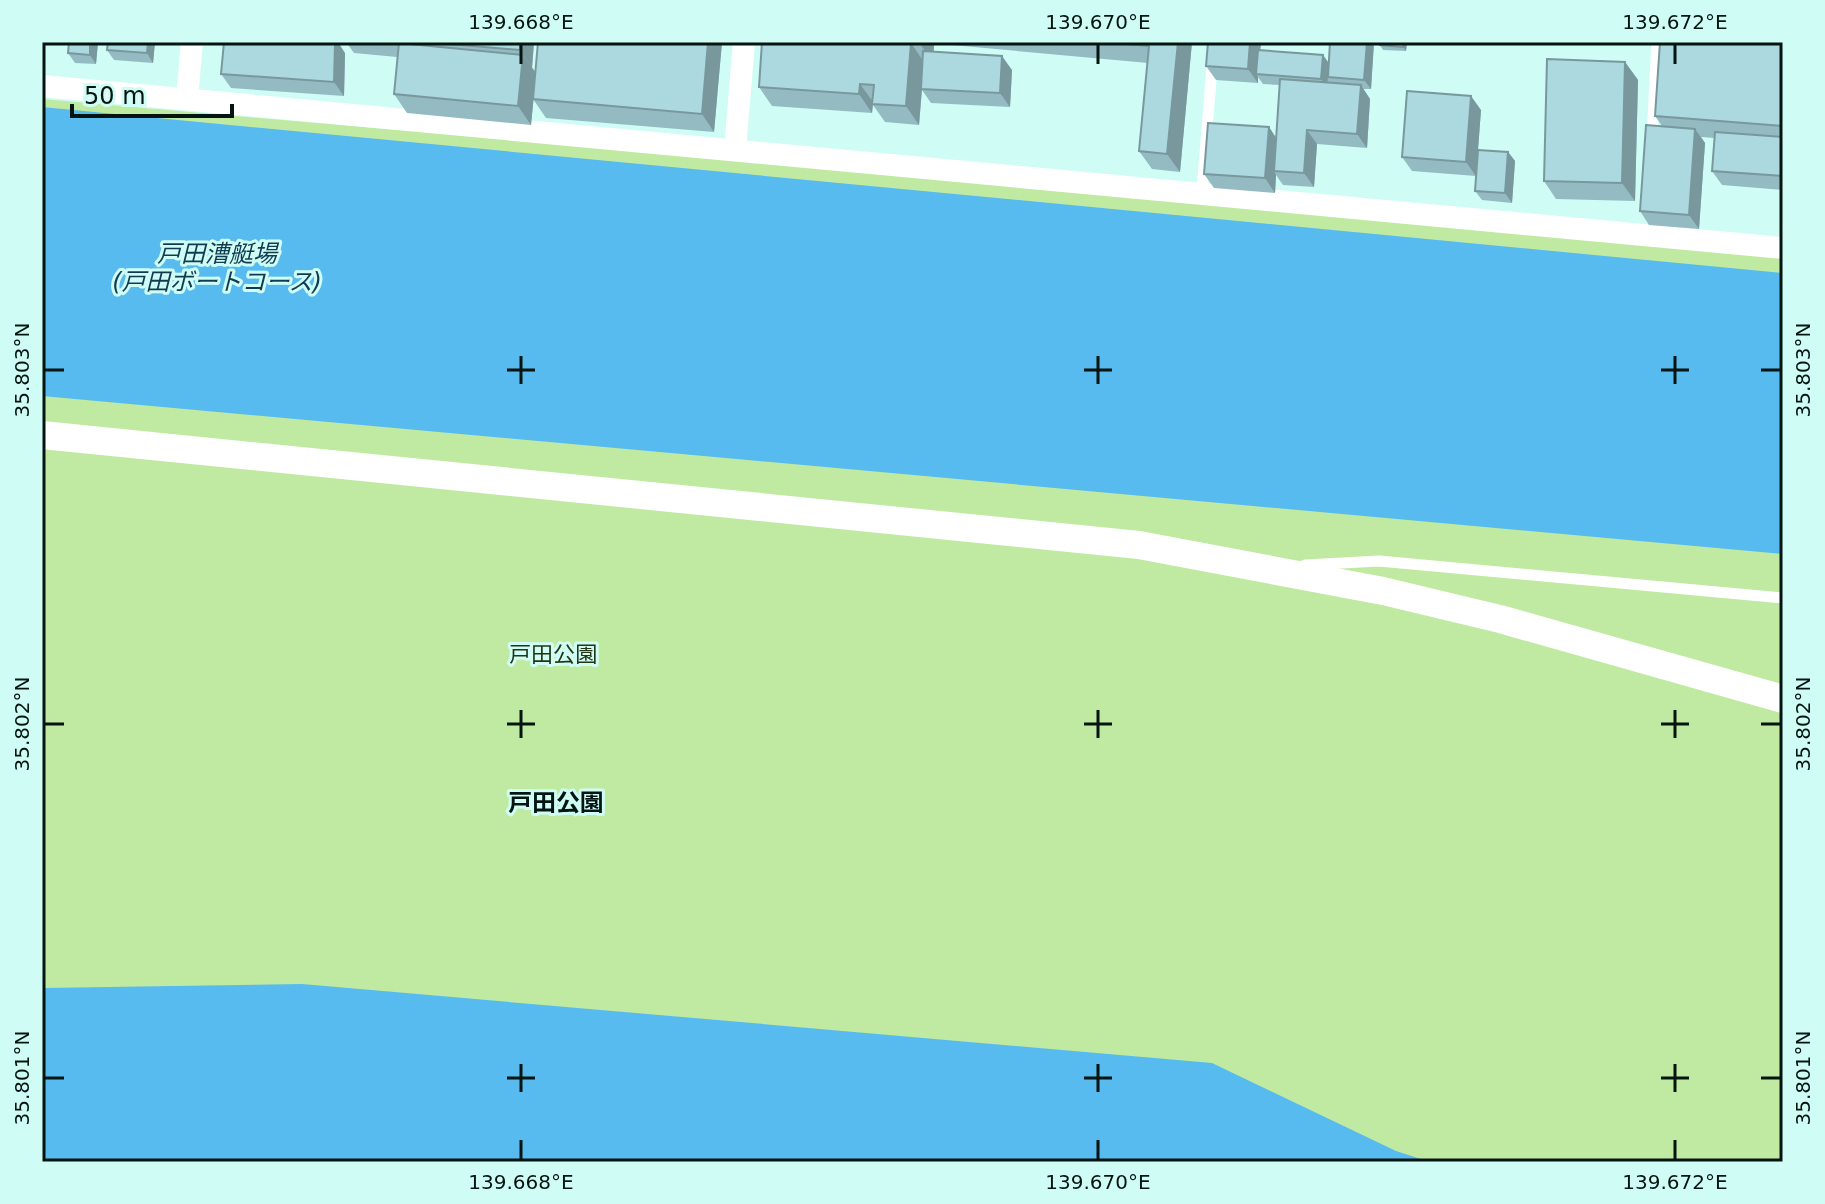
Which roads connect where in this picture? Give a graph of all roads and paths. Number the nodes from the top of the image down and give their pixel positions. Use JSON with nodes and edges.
{"nodes":[{"id":1,"x":192,"y":42,"type":"edge"},
{"id":2,"x":744,"y":42,"type":"edge"},
{"id":3,"x":1214,"y":42,"type":"edge"},
{"id":4,"x":1657,"y":42,"type":"edge"},
{"id":5,"x":42,"y":86,"type":"edge"},
{"id":6,"x":187,"y":98,"type":"junction"},
{"id":7,"x":1652,"y":146,"type":"edge"},
{"id":8,"x":735,"y":149,"type":"junction"},
{"id":9,"x":1202,"y":191,"type":"junction"},
{"id":10,"x":1783,"y":248,"type":"edge"},
{"id":11,"x":42,"y":435,"type":"edge"},
{"id":12,"x":1267,"y":567,"type":"junction"},
{"id":13,"x":1783,"y":598,"type":"edge"},
{"id":14,"x":1783,"y":699,"type":"edge"}],
"edges":[{"from":1,"to":6,"type":"street"},
{"from":2,"to":8,"type":"street"},
{"from":3,"to":9,"type":"lane"},
{"from":4,"to":7,"type":"lane"},
{"from":5,"to":6,"type":"street"},
{"from":6,"to":8,"type":"street"},
{"from":8,"to":9,"type":"street"},
{"from":9,"to":10,"type":"street"},
{"from":11,"to":12,"type":"street"},
{"from":12,"to":13,"type":"lane"},
{"from":12,"to":14,"type":"street"}]}
